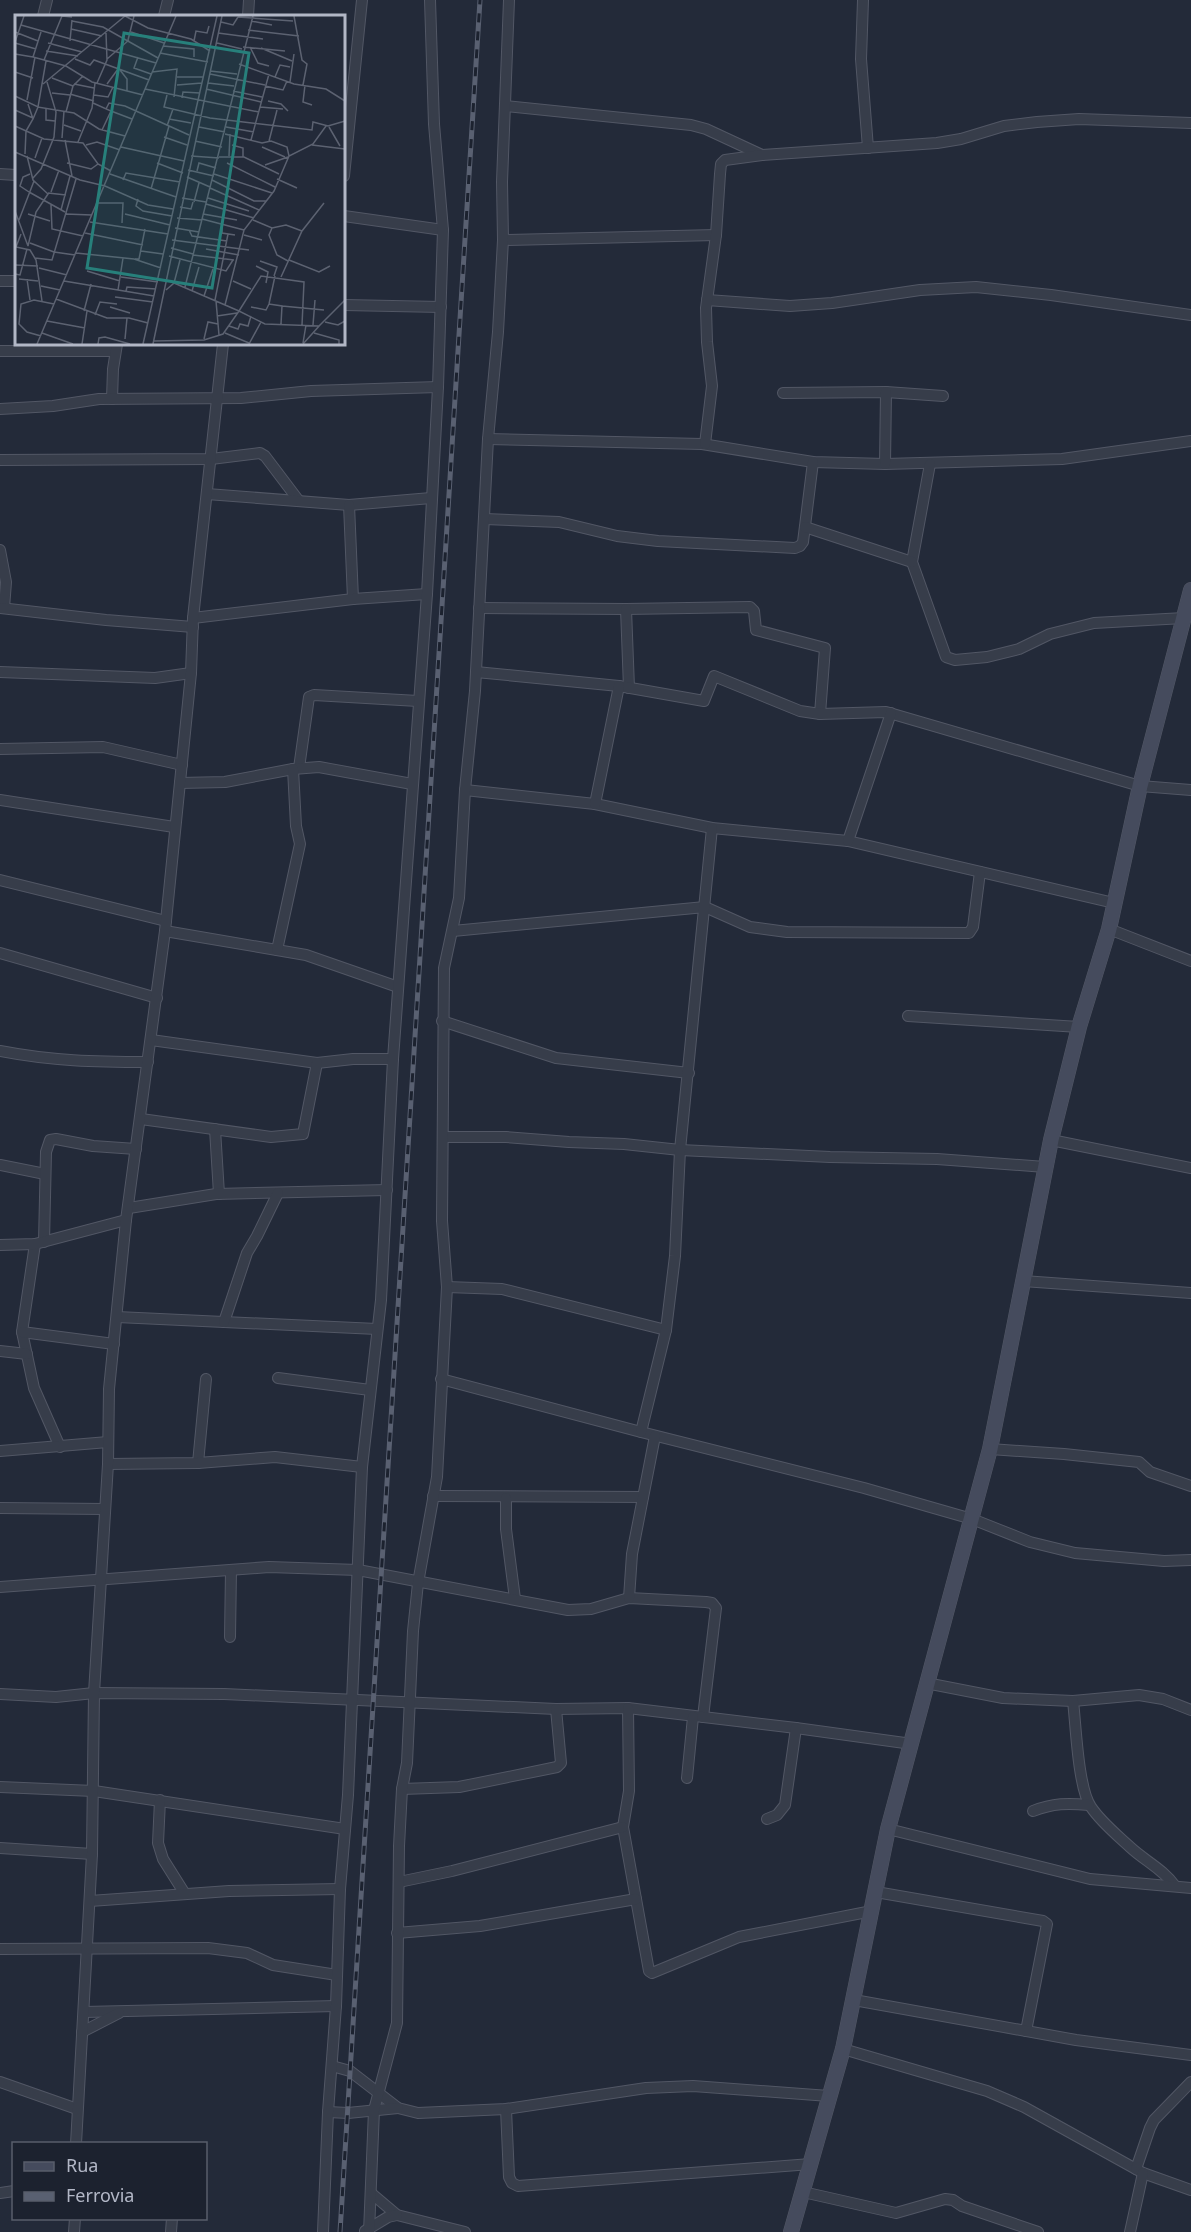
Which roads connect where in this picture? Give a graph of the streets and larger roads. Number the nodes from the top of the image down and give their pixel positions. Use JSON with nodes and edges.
{"nodes":[{"id":1,"x":47,"y":0,"type":"edge"},
{"id":2,"x":168,"y":0,"type":"edge"},
{"id":3,"x":362,"y":0,"type":"edge"},
{"id":4,"x":430,"y":0,"type":"edge"},
{"id":5,"x":508,"y":0,"type":"edge"},
{"id":6,"x":863,"y":0,"type":"edge"},
{"id":7,"x":43,"y":15,"type":"edge"},
{"id":8,"x":164,"y":15,"type":"edge"},
{"id":9,"x":505,"y":106,"type":"junction"},
{"id":10,"x":1191,"y":123,"type":"edge"},
{"id":11,"x":868,"y":148,"type":"junction"},
{"id":12,"x":762,"y":155,"type":"junction"},
{"id":13,"x":345,"y":166,"type":"edge"},
{"id":14,"x":0,"y":174,"type":"edge"},
{"id":15,"x":15,"y":175,"type":"edge"},
{"id":16,"x":345,"y":216,"type":"edge"},
{"id":17,"x":443,"y":230,"type":"junction"},
{"id":18,"x":716,"y":235,"type":"junction"},
{"id":19,"x":503,"y":240,"type":"junction"},
{"id":20,"x":707,"y":300,"type":"junction"},
{"id":21,"x":345,"y":305,"type":"edge"},
{"id":22,"x":441,"y":307,"type":"junction"},
{"id":23,"x":1191,"y":315,"type":"edge"},
{"id":24,"x":223,"y":345,"type":"edge"},
{"id":25,"x":116,"y":347,"type":"edge"},
{"id":26,"x":0,"y":351,"type":"edge"},
{"id":27,"x":438,"y":387,"type":"junction"},
{"id":28,"x":886,"y":392,"type":"junction"},
{"id":29,"x":783,"y":393,"type":"dead end"},
{"id":30,"x":943,"y":396,"type":"dead end"},
{"id":31,"x":218,"y":398,"type":"junction"},
{"id":32,"x":112,"y":399,"type":"junction"},
{"id":33,"x":0,"y":409,"type":"edge"},
{"id":34,"x":488,"y":439,"type":"junction"},
{"id":35,"x":1191,"y":441,"type":"edge"},
{"id":36,"x":705,"y":444,"type":"junction"},
{"id":37,"x":211,"y":459,"type":"junction"},
{"id":38,"x":0,"y":460,"type":"edge"},
{"id":39,"x":813,"y":462,"type":"junction"},
{"id":40,"x":885,"y":464,"type":"junction"},
{"id":41,"x":930,"y":464,"type":"junction"},
{"id":42,"x":207,"y":494,"type":"junction"},
{"id":43,"x":430,"y":498,"type":"junction"},
{"id":44,"x":299,"y":501,"type":"junction"},
{"id":45,"x":349,"y":505,"type":"junction"},
{"id":46,"x":485,"y":519,"type":"junction"},
{"id":47,"x":805,"y":527,"type":"junction"},
{"id":48,"x":0,"y":550,"type":"edge"},
{"id":49,"x":912,"y":562,"type":"junction"},
{"id":50,"x":1191,"y":590,"type":"edge"},
{"id":51,"x":427,"y":594,"type":"junction"},
{"id":52,"x":353,"y":599,"type":"junction"},
{"id":53,"x":2,"y":608,"type":"edge"},
{"id":54,"x":478,"y":608,"type":"junction"},
{"id":55,"x":626,"y":609,"type":"junction"},
{"id":56,"x":1184,"y":618,"type":"junction"},
{"id":57,"x":193,"y":622,"type":"junction"},
{"id":58,"x":0,"y":672,"type":"edge"},
{"id":59,"x":476,"y":672,"type":"junction"},
{"id":60,"x":191,"y":674,"type":"junction"},
{"id":61,"x":624,"y":687,"type":"junction"},
{"id":62,"x":418,"y":701,"type":"junction"},
{"id":63,"x":891,"y":713,"type":"junction"},
{"id":64,"x":820,"y":714,"type":"junction"},
{"id":65,"x":0,"y":748,"type":"edge"},
{"id":66,"x":182,"y":765,"type":"junction"},
{"id":67,"x":296,"y":768,"type":"junction"},
{"id":68,"x":180,"y":783,"type":"junction"},
{"id":69,"x":412,"y":784,"type":"junction"},
{"id":70,"x":1140,"y":786,"type":"junction"},
{"id":71,"x":465,"y":789,"type":"junction"},
{"id":72,"x":1191,"y":790,"type":"edge"},
{"id":73,"x":0,"y":800,"type":"edge"},
{"id":74,"x":594,"y":804,"type":"junction"},
{"id":75,"x":174,"y":827,"type":"junction"},
{"id":76,"x":712,"y":828,"type":"junction"},
{"id":77,"x":848,"y":841,"type":"junction"},
{"id":78,"x":980,"y":872,"type":"junction"},
{"id":79,"x":0,"y":879,"type":"edge"},
{"id":80,"x":1114,"y":903,"type":"junction"},
{"id":81,"x":705,"y":907,"type":"junction"},
{"id":82,"x":165,"y":926,"type":"junction"},
{"id":83,"x":1109,"y":930,"type":"junction"},
{"id":84,"x":453,"y":931,"type":"junction"},
{"id":85,"x":277,"y":950,"type":"junction"},
{"id":86,"x":0,"y":953,"type":"edge"},
{"id":87,"x":1191,"y":961,"type":"edge"},
{"id":88,"x":398,"y":987,"type":"junction"},
{"id":89,"x":157,"y":998,"type":"junction"},
{"id":90,"x":908,"y":1016,"type":"dead end"},
{"id":91,"x":442,"y":1021,"type":"junction"},
{"id":92,"x":1079,"y":1027,"type":"junction"},
{"id":93,"x":151,"y":1040,"type":"junction"},
{"id":94,"x":0,"y":1051,"type":"edge"},
{"id":95,"x":393,"y":1059,"type":"junction"},
{"id":96,"x":148,"y":1062,"type":"junction"},
{"id":97,"x":317,"y":1063,"type":"junction"},
{"id":98,"x":688,"y":1073,"type":"junction"},
{"id":99,"x":141,"y":1119,"type":"junction"},
{"id":100,"x":215,"y":1129,"type":"junction"},
{"id":101,"x":443,"y":1137,"type":"junction"},
{"id":102,"x":1051,"y":1140,"type":"junction"},
{"id":103,"x":136,"y":1149,"type":"junction"},
{"id":104,"x":681,"y":1150,"type":"junction"},
{"id":105,"x":0,"y":1165,"type":"edge"},
{"id":106,"x":1045,"y":1167,"type":"junction"},
{"id":107,"x":1191,"y":1168,"type":"edge"},
{"id":108,"x":45,"y":1174,"type":"junction"},
{"id":109,"x":387,"y":1190,"type":"junction"},
{"id":110,"x":278,"y":1192,"type":"junction"},
{"id":111,"x":219,"y":1194,"type":"junction"},
{"id":112,"x":129,"y":1208,"type":"junction"},
{"id":113,"x":126,"y":1220,"type":"junction"},
{"id":114,"x":39,"y":1243,"type":"junction"},
{"id":115,"x":0,"y":1245,"type":"edge"},
{"id":116,"x":1023,"y":1281,"type":"junction"},
{"id":117,"x":447,"y":1287,"type":"junction"},
{"id":118,"x":1191,"y":1293,"type":"edge"},
{"id":119,"x":117,"y":1317,"type":"junction"},
{"id":120,"x":224,"y":1322,"type":"junction"},
{"id":121,"x":377,"y":1329,"type":"junction"},
{"id":122,"x":666,"y":1330,"type":"junction"},
{"id":123,"x":22,"y":1332,"type":"junction"},
{"id":124,"x":114,"y":1344,"type":"junction"},
{"id":125,"x":0,"y":1351,"type":"edge"},
{"id":126,"x":27,"y":1354,"type":"junction"},
{"id":127,"x":278,"y":1378,"type":"dead end"},
{"id":128,"x":206,"y":1379,"type":"dead end"},
{"id":129,"x":441,"y":1379,"type":"junction"},
{"id":130,"x":370,"y":1390,"type":"junction"},
{"id":131,"x":641,"y":1432,"type":"junction"},
{"id":132,"x":656,"y":1436,"type":"junction"},
{"id":133,"x":108,"y":1442,"type":"junction"},
{"id":134,"x":60,"y":1447,"type":"junction"},
{"id":135,"x":990,"y":1449,"type":"junction"},
{"id":136,"x":0,"y":1451,"type":"edge"},
{"id":137,"x":198,"y":1463,"type":"junction"},
{"id":138,"x":108,"y":1464,"type":"junction"},
{"id":139,"x":362,"y":1467,"type":"junction"},
{"id":140,"x":1191,"y":1486,"type":"edge"},
{"id":141,"x":433,"y":1496,"type":"junction"},
{"id":142,"x":643,"y":1497,"type":"junction"},
{"id":143,"x":506,"y":1498,"type":"junction"},
{"id":144,"x":0,"y":1508,"type":"edge"},
{"id":145,"x":105,"y":1509,"type":"junction"},
{"id":146,"x":972,"y":1519,"type":"junction"},
{"id":147,"x":1191,"y":1560,"type":"edge"},
{"id":148,"x":231,"y":1569,"type":"junction"},
{"id":149,"x":358,"y":1570,"type":"junction"},
{"id":150,"x":100,"y":1578,"type":"junction"},
{"id":151,"x":418,"y":1583,"type":"junction"},
{"id":152,"x":0,"y":1587,"type":"edge"},
{"id":153,"x":629,"y":1598,"type":"junction"},
{"id":154,"x":515,"y":1599,"type":"junction"},
{"id":155,"x":230,"y":1637,"type":"dead end"},
{"id":156,"x":926,"y":1683,"type":"junction"},
{"id":157,"x":94,"y":1693,"type":"junction"},
{"id":158,"x":0,"y":1694,"type":"edge"},
{"id":159,"x":352,"y":1700,"type":"junction"},
{"id":160,"x":1074,"y":1701,"type":"junction"},
{"id":161,"x":410,"y":1703,"type":"junction"},
{"id":162,"x":628,"y":1708,"type":"junction"},
{"id":163,"x":556,"y":1709,"type":"junction"},
{"id":164,"x":1191,"y":1710,"type":"edge"},
{"id":165,"x":698,"y":1717,"type":"junction"},
{"id":166,"x":796,"y":1728,"type":"junction"},
{"id":167,"x":912,"y":1744,"type":"junction"},
{"id":168,"x":687,"y":1778,"type":"dead end"},
{"id":169,"x":0,"y":1787,"type":"edge"},
{"id":170,"x":402,"y":1790,"type":"junction"},
{"id":171,"x":94,"y":1791,"type":"junction"},
{"id":172,"x":160,"y":1800,"type":"junction"},
{"id":173,"x":1089,"y":1805,"type":"junction"},
{"id":174,"x":1033,"y":1811,"type":"dead end"},
{"id":175,"x":767,"y":1819,"type":"dead end"},
{"id":176,"x":623,"y":1827,"type":"junction"},
{"id":177,"x":345,"y":1829,"type":"junction"},
{"id":178,"x":888,"y":1829,"type":"junction"},
{"id":179,"x":0,"y":1848,"type":"edge"},
{"id":180,"x":92,"y":1854,"type":"junction"},
{"id":181,"x":399,"y":1882,"type":"junction"},
{"id":182,"x":1175,"y":1887,"type":"junction"},
{"id":183,"x":1191,"y":1887,"type":"edge"},
{"id":184,"x":340,"y":1889,"type":"junction"},
{"id":185,"x":876,"y":1892,"type":"junction"},
{"id":186,"x":185,"y":1894,"type":"junction"},
{"id":187,"x":636,"y":1899,"type":"junction"},
{"id":188,"x":90,"y":1901,"type":"junction"},
{"id":189,"x":872,"y":1911,"type":"junction"},
{"id":190,"x":397,"y":1933,"type":"junction"},
{"id":191,"x":86,"y":1948,"type":"junction"},
{"id":192,"x":0,"y":1949,"type":"edge"},
{"id":193,"x":337,"y":1975,"type":"junction"},
{"id":194,"x":854,"y":2000,"type":"junction"},
{"id":195,"x":336,"y":2006,"type":"junction"},
{"id":196,"x":122,"y":2011,"type":"junction"},
{"id":197,"x":84,"y":2012,"type":"junction"},
{"id":198,"x":1026,"y":2031,"type":"junction"},
{"id":199,"x":82,"y":2032,"type":"junction"},
{"id":200,"x":843,"y":2049,"type":"junction"},
{"id":201,"x":1191,"y":2055,"type":"edge"},
{"id":202,"x":332,"y":2066,"type":"junction"},
{"id":203,"x":0,"y":2082,"type":"edge"},
{"id":204,"x":1191,"y":2082,"type":"edge"},
{"id":205,"x":379,"y":2092,"type":"junction"},
{"id":206,"x":829,"y":2096,"type":"junction"},
{"id":207,"x":398,"y":2108,"type":"junction"},
{"id":208,"x":77,"y":2109,"type":"junction"},
{"id":209,"x":506,"y":2109,"type":"junction"},
{"id":210,"x":374,"y":2110,"type":"junction"},
{"id":211,"x":328,"y":2112,"type":"junction"},
{"id":212,"x":76,"y":2142,"type":"edge"},
{"id":213,"x":811,"y":2164,"type":"junction"},
{"id":214,"x":1140,"y":2171,"type":"junction"},
{"id":215,"x":1191,"y":2190,"type":"edge"},
{"id":216,"x":803,"y":2192,"type":"junction"},
{"id":217,"x":371,"y":2193,"type":"junction"},
{"id":218,"x":397,"y":2215,"type":"junction"},
{"id":219,"x":446,"y":2229,"type":"edge"},
{"id":220,"x":368,"y":2231,"type":"edge"},
{"id":221,"x":323,"y":2232,"type":"edge"},
{"id":222,"x":465,"y":2232,"type":"edge"},
{"id":223,"x":791,"y":2232,"type":"edge"},
{"id":224,"x":1038,"y":2232,"type":"edge"},
{"id":225,"x":1130,"y":2232,"type":"edge"}],
"edges":[{"from":1,"to":7,"type":"street"},
{"from":2,"to":8,"type":"street"},
{"from":3,"to":13,"type":"street"},
{"from":4,"to":17,"type":"street"},
{"from":5,"to":9,"type":"street"},
{"from":6,"to":11,"type":"street"},
{"from":9,"to":12,"type":"street"},
{"from":9,"to":19,"type":"street"},
{"from":10,"to":11,"type":"street"},
{"from":11,"to":12,"type":"street"},
{"from":12,"to":18,"type":"street"},
{"from":14,"to":15,"type":"street"},
{"from":16,"to":17,"type":"street"},
{"from":17,"to":22,"type":"street"},
{"from":18,"to":19,"type":"street"},
{"from":18,"to":20,"type":"street"},
{"from":19,"to":34,"type":"street"},
{"from":20,"to":23,"type":"street"},
{"from":20,"to":36,"type":"street"},
{"from":21,"to":22,"type":"street"},
{"from":22,"to":27,"type":"street"},
{"from":24,"to":31,"type":"street"},
{"from":25,"to":26,"type":"street"},
{"from":25,"to":32,"type":"street"},
{"from":27,"to":31,"type":"street"},
{"from":27,"to":43,"type":"street"},
{"from":28,"to":29,"type":"street"},
{"from":28,"to":30,"type":"street"},
{"from":28,"to":40,"type":"street"},
{"from":31,"to":32,"type":"street"},
{"from":31,"to":37,"type":"street"},
{"from":32,"to":33,"type":"street"},
{"from":34,"to":36,"type":"street"},
{"from":34,"to":46,"type":"street"},
{"from":35,"to":41,"type":"street"},
{"from":36,"to":39,"type":"street"},
{"from":37,"to":38,"type":"street"},
{"from":37,"to":42,"type":"street"},
{"from":37,"to":44,"type":"street"},
{"from":39,"to":40,"type":"street"},
{"from":39,"to":47,"type":"street"},
{"from":40,"to":41,"type":"street"},
{"from":41,"to":49,"type":"street"},
{"from":42,"to":44,"type":"street"},
{"from":42,"to":57,"type":"street"},
{"from":43,"to":45,"type":"street"},
{"from":43,"to":51,"type":"street"},
{"from":44,"to":45,"type":"street"},
{"from":45,"to":52,"type":"street"},
{"from":46,"to":47,"type":"street"},
{"from":46,"to":54,"type":"street"},
{"from":47,"to":49,"type":"street"},
{"from":48,"to":53,"type":"street"},
{"from":49,"to":56,"type":"street"},
{"from":50,"to":56,"type":"street"},
{"from":51,"to":52,"type":"street"},
{"from":51,"to":62,"type":"street"},
{"from":52,"to":57,"type":"street"},
{"from":53,"to":57,"type":"street"},
{"from":54,"to":55,"type":"street"},
{"from":54,"to":59,"type":"street"},
{"from":55,"to":61,"type":"street"},
{"from":55,"to":64,"type":"street"},
{"from":56,"to":70,"type":"street"},
{"from":57,"to":60,"type":"street"},
{"from":58,"to":60,"type":"street"},
{"from":59,"to":61,"type":"street"},
{"from":59,"to":71,"type":"street"},
{"from":60,"to":66,"type":"street"},
{"from":61,"to":64,"type":"street"},
{"from":61,"to":74,"type":"street"},
{"from":62,"to":67,"type":"street"},
{"from":62,"to":69,"type":"street"},
{"from":63,"to":64,"type":"street"},
{"from":63,"to":70,"type":"street"},
{"from":63,"to":77,"type":"street"},
{"from":65,"to":66,"type":"street"},
{"from":66,"to":68,"type":"street"},
{"from":67,"to":68,"type":"street"},
{"from":67,"to":69,"type":"street"},
{"from":67,"to":85,"type":"street"},
{"from":68,"to":75,"type":"street"},
{"from":69,"to":88,"type":"street"},
{"from":70,"to":72,"type":"street"},
{"from":70,"to":80,"type":"street"},
{"from":71,"to":74,"type":"street"},
{"from":71,"to":84,"type":"street"},
{"from":73,"to":75,"type":"street"},
{"from":74,"to":76,"type":"street"},
{"from":75,"to":82,"type":"street"},
{"from":76,"to":77,"type":"street"},
{"from":76,"to":81,"type":"street"},
{"from":77,"to":78,"type":"street"},
{"from":78,"to":80,"type":"street"},
{"from":78,"to":81,"type":"street"},
{"from":79,"to":82,"type":"street"},
{"from":80,"to":83,"type":"street"},
{"from":81,"to":84,"type":"street"},
{"from":81,"to":98,"type":"street"},
{"from":82,"to":85,"type":"street"},
{"from":82,"to":89,"type":"street"},
{"from":83,"to":87,"type":"street"},
{"from":83,"to":92,"type":"street"},
{"from":84,"to":91,"type":"street"},
{"from":85,"to":88,"type":"street"},
{"from":86,"to":89,"type":"street"},
{"from":88,"to":95,"type":"street"},
{"from":89,"to":93,"type":"street"},
{"from":90,"to":92,"type":"street"},
{"from":91,"to":98,"type":"street"},
{"from":91,"to":101,"type":"street"},
{"from":92,"to":102,"type":"street"},
{"from":93,"to":96,"type":"street"},
{"from":93,"to":97,"type":"street"},
{"from":94,"to":96,"type":"street"},
{"from":95,"to":97,"type":"street"},
{"from":95,"to":109,"type":"street"},
{"from":96,"to":99,"type":"street"},
{"from":97,"to":100,"type":"street"},
{"from":98,"to":104,"type":"street"},
{"from":99,"to":100,"type":"street"},
{"from":99,"to":103,"type":"street"},
{"from":100,"to":111,"type":"street"},
{"from":101,"to":104,"type":"street"},
{"from":101,"to":117,"type":"street"},
{"from":102,"to":106,"type":"street"},
{"from":102,"to":107,"type":"street"},
{"from":103,"to":108,"type":"street"},
{"from":103,"to":112,"type":"street"},
{"from":104,"to":106,"type":"street"},
{"from":104,"to":122,"type":"street"},
{"from":105,"to":108,"type":"street"},
{"from":106,"to":116,"type":"street"},
{"from":108,"to":114,"type":"street"},
{"from":109,"to":110,"type":"street"},
{"from":109,"to":121,"type":"street"},
{"from":110,"to":111,"type":"street"},
{"from":110,"to":120,"type":"street"},
{"from":111,"to":112,"type":"street"},
{"from":112,"to":113,"type":"street"},
{"from":113,"to":114,"type":"street"},
{"from":113,"to":119,"type":"street"},
{"from":114,"to":115,"type":"street"},
{"from":114,"to":123,"type":"street"},
{"from":116,"to":118,"type":"street"},
{"from":116,"to":135,"type":"street"},
{"from":117,"to":122,"type":"street"},
{"from":117,"to":129,"type":"street"},
{"from":119,"to":120,"type":"street"},
{"from":119,"to":124,"type":"street"},
{"from":120,"to":121,"type":"street"},
{"from":121,"to":130,"type":"street"},
{"from":122,"to":131,"type":"street"},
{"from":123,"to":124,"type":"street"},
{"from":123,"to":126,"type":"street"},
{"from":124,"to":133,"type":"street"},
{"from":125,"to":126,"type":"street"},
{"from":126,"to":134,"type":"street"},
{"from":127,"to":130,"type":"street"},
{"from":128,"to":137,"type":"street"},
{"from":129,"to":131,"type":"street"},
{"from":129,"to":141,"type":"street"},
{"from":130,"to":139,"type":"street"},
{"from":131,"to":132,"type":"street"},
{"from":132,"to":142,"type":"street"},
{"from":132,"to":146,"type":"street"},
{"from":133,"to":134,"type":"street"},
{"from":133,"to":138,"type":"street"},
{"from":134,"to":136,"type":"street"},
{"from":135,"to":140,"type":"street"},
{"from":135,"to":146,"type":"street"},
{"from":137,"to":138,"type":"street"},
{"from":137,"to":139,"type":"street"},
{"from":138,"to":145,"type":"street"},
{"from":139,"to":149,"type":"street"},
{"from":141,"to":143,"type":"street"},
{"from":141,"to":151,"type":"street"},
{"from":142,"to":143,"type":"street"},
{"from":142,"to":153,"type":"street"},
{"from":143,"to":154,"type":"street"},
{"from":144,"to":145,"type":"street"},
{"from":145,"to":150,"type":"street"},
{"from":146,"to":147,"type":"street"},
{"from":146,"to":156,"type":"street"},
{"from":148,"to":149,"type":"street"},
{"from":148,"to":150,"type":"street"},
{"from":148,"to":155,"type":"street"},
{"from":149,"to":151,"type":"street"},
{"from":149,"to":159,"type":"street"},
{"from":150,"to":152,"type":"street"},
{"from":150,"to":157,"type":"street"},
{"from":151,"to":154,"type":"street"},
{"from":151,"to":161,"type":"street"},
{"from":153,"to":154,"type":"street"},
{"from":153,"to":165,"type":"street"},
{"from":156,"to":160,"type":"street"},
{"from":156,"to":167,"type":"street"},
{"from":157,"to":158,"type":"street"},
{"from":157,"to":159,"type":"street"},
{"from":157,"to":171,"type":"street"},
{"from":159,"to":161,"type":"street"},
{"from":159,"to":177,"type":"street"},
{"from":160,"to":164,"type":"street"},
{"from":160,"to":173,"type":"street"},
{"from":161,"to":163,"type":"street"},
{"from":161,"to":170,"type":"street"},
{"from":162,"to":163,"type":"street"},
{"from":162,"to":165,"type":"street"},
{"from":162,"to":176,"type":"street"},
{"from":163,"to":170,"type":"street"},
{"from":165,"to":166,"type":"street"},
{"from":165,"to":168,"type":"street"},
{"from":166,"to":167,"type":"street"},
{"from":166,"to":175,"type":"street"},
{"from":167,"to":178,"type":"street"},
{"from":169,"to":171,"type":"street"},
{"from":170,"to":181,"type":"street"},
{"from":171,"to":172,"type":"street"},
{"from":171,"to":180,"type":"street"},
{"from":172,"to":177,"type":"street"},
{"from":172,"to":186,"type":"street"},
{"from":173,"to":174,"type":"street"},
{"from":173,"to":182,"type":"street"},
{"from":176,"to":181,"type":"street"},
{"from":176,"to":187,"type":"street"},
{"from":177,"to":184,"type":"street"},
{"from":178,"to":182,"type":"street"},
{"from":178,"to":185,"type":"street"},
{"from":179,"to":180,"type":"street"},
{"from":180,"to":188,"type":"street"},
{"from":181,"to":190,"type":"street"},
{"from":182,"to":183,"type":"street"},
{"from":184,"to":186,"type":"street"},
{"from":184,"to":193,"type":"street"},
{"from":185,"to":189,"type":"street"},
{"from":185,"to":198,"type":"street"},
{"from":186,"to":188,"type":"street"},
{"from":187,"to":189,"type":"street"},
{"from":187,"to":190,"type":"street"},
{"from":188,"to":191,"type":"street"},
{"from":189,"to":194,"type":"street"},
{"from":190,"to":205,"type":"street"},
{"from":191,"to":192,"type":"street"},
{"from":191,"to":193,"type":"street"},
{"from":191,"to":197,"type":"street"},
{"from":193,"to":195,"type":"street"},
{"from":194,"to":198,"type":"street"},
{"from":194,"to":200,"type":"street"},
{"from":195,"to":196,"type":"street"},
{"from":195,"to":202,"type":"street"},
{"from":196,"to":197,"type":"street"},
{"from":196,"to":199,"type":"street"},
{"from":197,"to":199,"type":"street"},
{"from":198,"to":201,"type":"street"},
{"from":199,"to":208,"type":"street"},
{"from":200,"to":206,"type":"street"},
{"from":200,"to":214,"type":"street"},
{"from":202,"to":205,"type":"street"},
{"from":202,"to":211,"type":"street"},
{"from":203,"to":208,"type":"street"},
{"from":204,"to":214,"type":"street"},
{"from":205,"to":207,"type":"street"},
{"from":205,"to":210,"type":"street"},
{"from":206,"to":209,"type":"street"},
{"from":206,"to":213,"type":"street"},
{"from":207,"to":209,"type":"street"},
{"from":207,"to":210,"type":"street"},
{"from":208,"to":212,"type":"street"},
{"from":209,"to":213,"type":"street"},
{"from":210,"to":211,"type":"street"},
{"from":210,"to":217,"type":"street"},
{"from":211,"to":221,"type":"street"},
{"from":213,"to":216,"type":"street"},
{"from":214,"to":215,"type":"street"},
{"from":214,"to":225,"type":"street"},
{"from":216,"to":223,"type":"street"},
{"from":216,"to":224,"type":"street"},
{"from":217,"to":218,"type":"street"},
{"from":217,"to":220,"type":"street"},
{"from":218,"to":219,"type":"street"},
{"from":218,"to":220,"type":"street"},
{"from":219,"to":222,"type":"street"}]}
